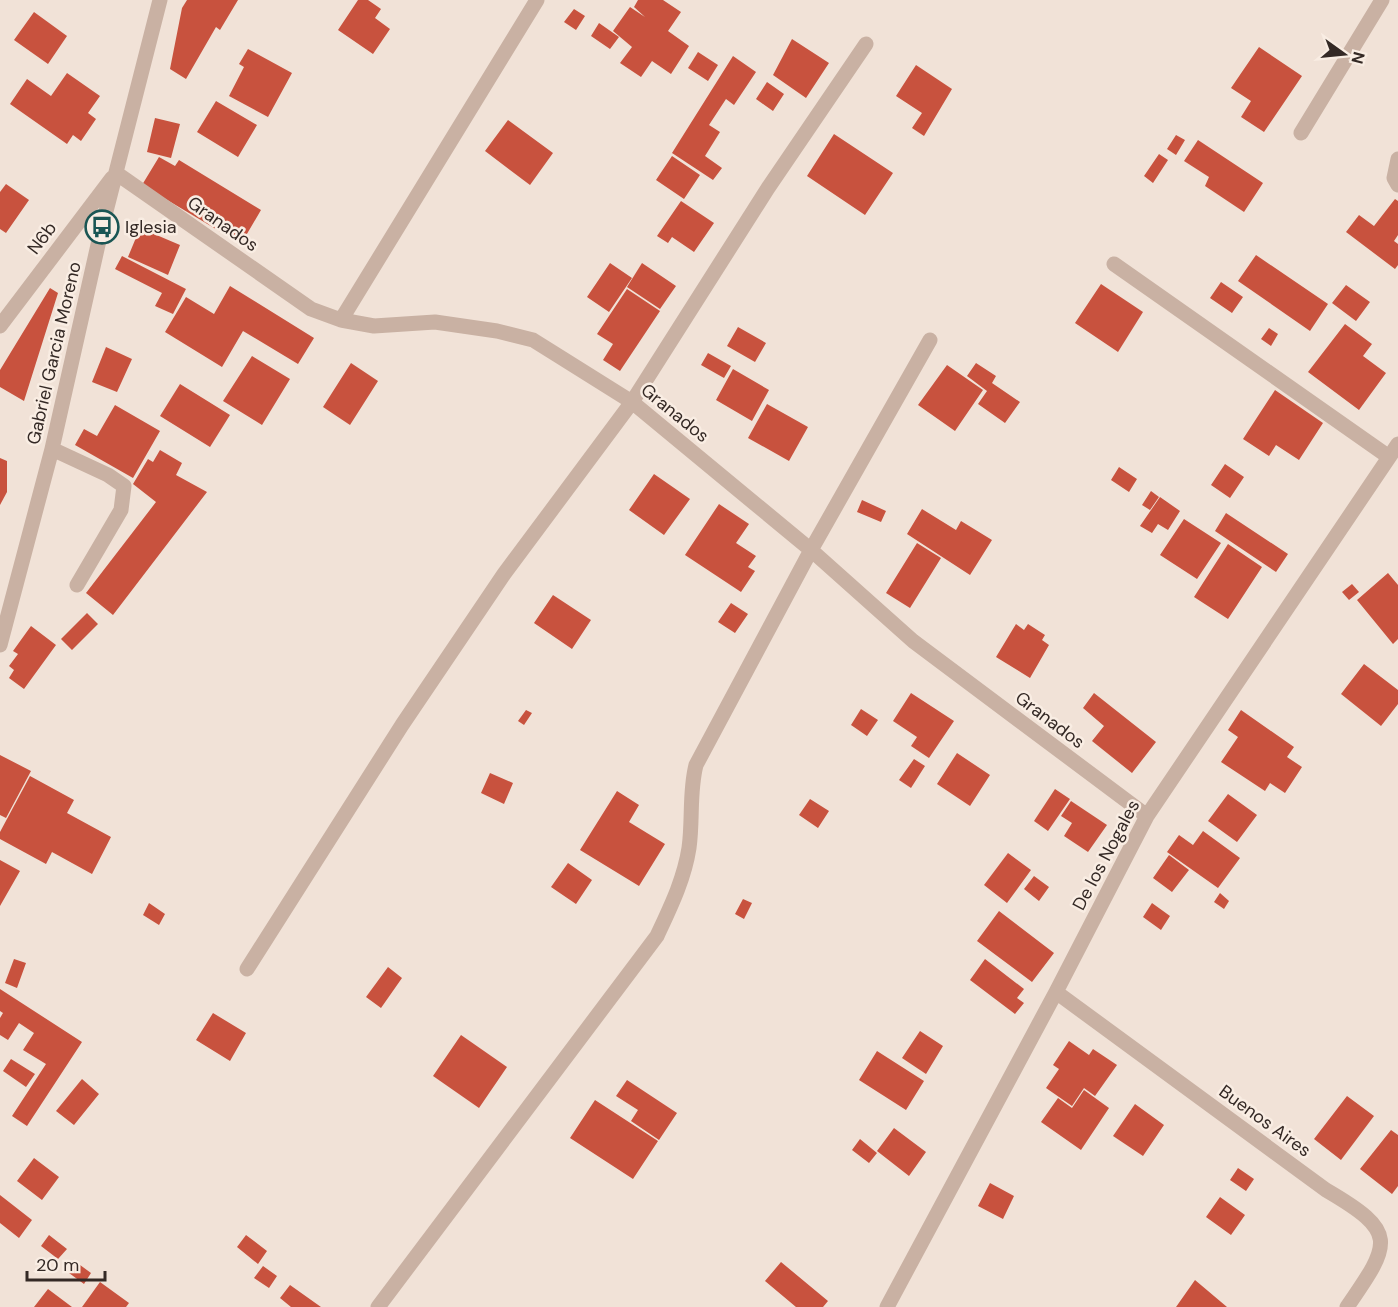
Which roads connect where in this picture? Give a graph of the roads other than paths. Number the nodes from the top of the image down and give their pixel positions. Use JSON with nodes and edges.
{"nodes":[{"id":1,"x":160,"y":0,"type":"edge"},
{"id":2,"x":537,"y":0,"type":"edge"},
{"id":3,"x":1382,"y":0,"type":"edge"},
{"id":4,"x":866,"y":44,"type":"dead end"},
{"id":5,"x":1301,"y":133,"type":"dead end"},
{"id":6,"x":1398,"y":159,"type":"edge"},
{"id":7,"x":116,"y":173,"type":"junction"},
{"id":8,"x":1398,"y":185,"type":"edge"},
{"id":9,"x":1114,"y":264,"type":"dead end"},
{"id":10,"x":341,"y":320,"type":"junction"},
{"id":11,"x":0,"y":326,"type":"edge"},
{"id":12,"x":930,"y":340,"type":"dead end"},
{"id":13,"x":632,"y":402,"type":"junction"},
{"id":14,"x":52,"y":449,"type":"junction"},
{"id":15,"x":1394,"y":451,"type":"edge"},
{"id":16,"x":812,"y":550,"type":"junction"},
{"id":17,"x":77,"y":585,"type":"dead end"},
{"id":18,"x":0,"y":645,"type":"edge"},
{"id":19,"x":1147,"y":816,"type":"junction"},
{"id":20,"x":247,"y":969,"type":"dead end"},
{"id":21,"x":1056,"y":992,"type":"junction"},
{"id":22,"x":378,"y":1307,"type":"edge"},
{"id":23,"x":887,"y":1307,"type":"edge"},
{"id":24,"x":1347,"y":1307,"type":"edge"}],
"edges":[{"from":1,"to":7,"type":"street","name":"Gabriel Garcia Moreno"},
{"from":2,"to":10,"type":"street"},
{"from":3,"to":5,"type":"street"},
{"from":4,"to":13,"type":"street"},
{"from":6,"to":8,"type":"street"},
{"from":7,"to":10,"type":"street","name":"Granados"},
{"from":7,"to":11,"type":"street","name":"N6b"},
{"from":7,"to":14,"type":"street","name":"Gabriel Garcia Moreno"},
{"from":9,"to":15,"type":"street"},
{"from":10,"to":13,"type":"street","name":"Granados"},
{"from":12,"to":16,"type":"street"},
{"from":13,"to":16,"type":"street","name":"Granados"},
{"from":13,"to":20,"type":"street"},
{"from":14,"to":17,"type":"street"},
{"from":14,"to":18,"type":"street","name":"Gabriel Garcia Moreno"},
{"from":15,"to":19,"type":"street","name":"De los Nogales"},
{"from":16,"to":19,"type":"street","name":"Granados"},
{"from":16,"to":22,"type":"street"},
{"from":19,"to":21,"type":"street","name":"De los Nogales"},
{"from":21,"to":23,"type":"street","name":"De los Nogales"},
{"from":21,"to":24,"type":"street","name":"Buenos Aires"}]}
